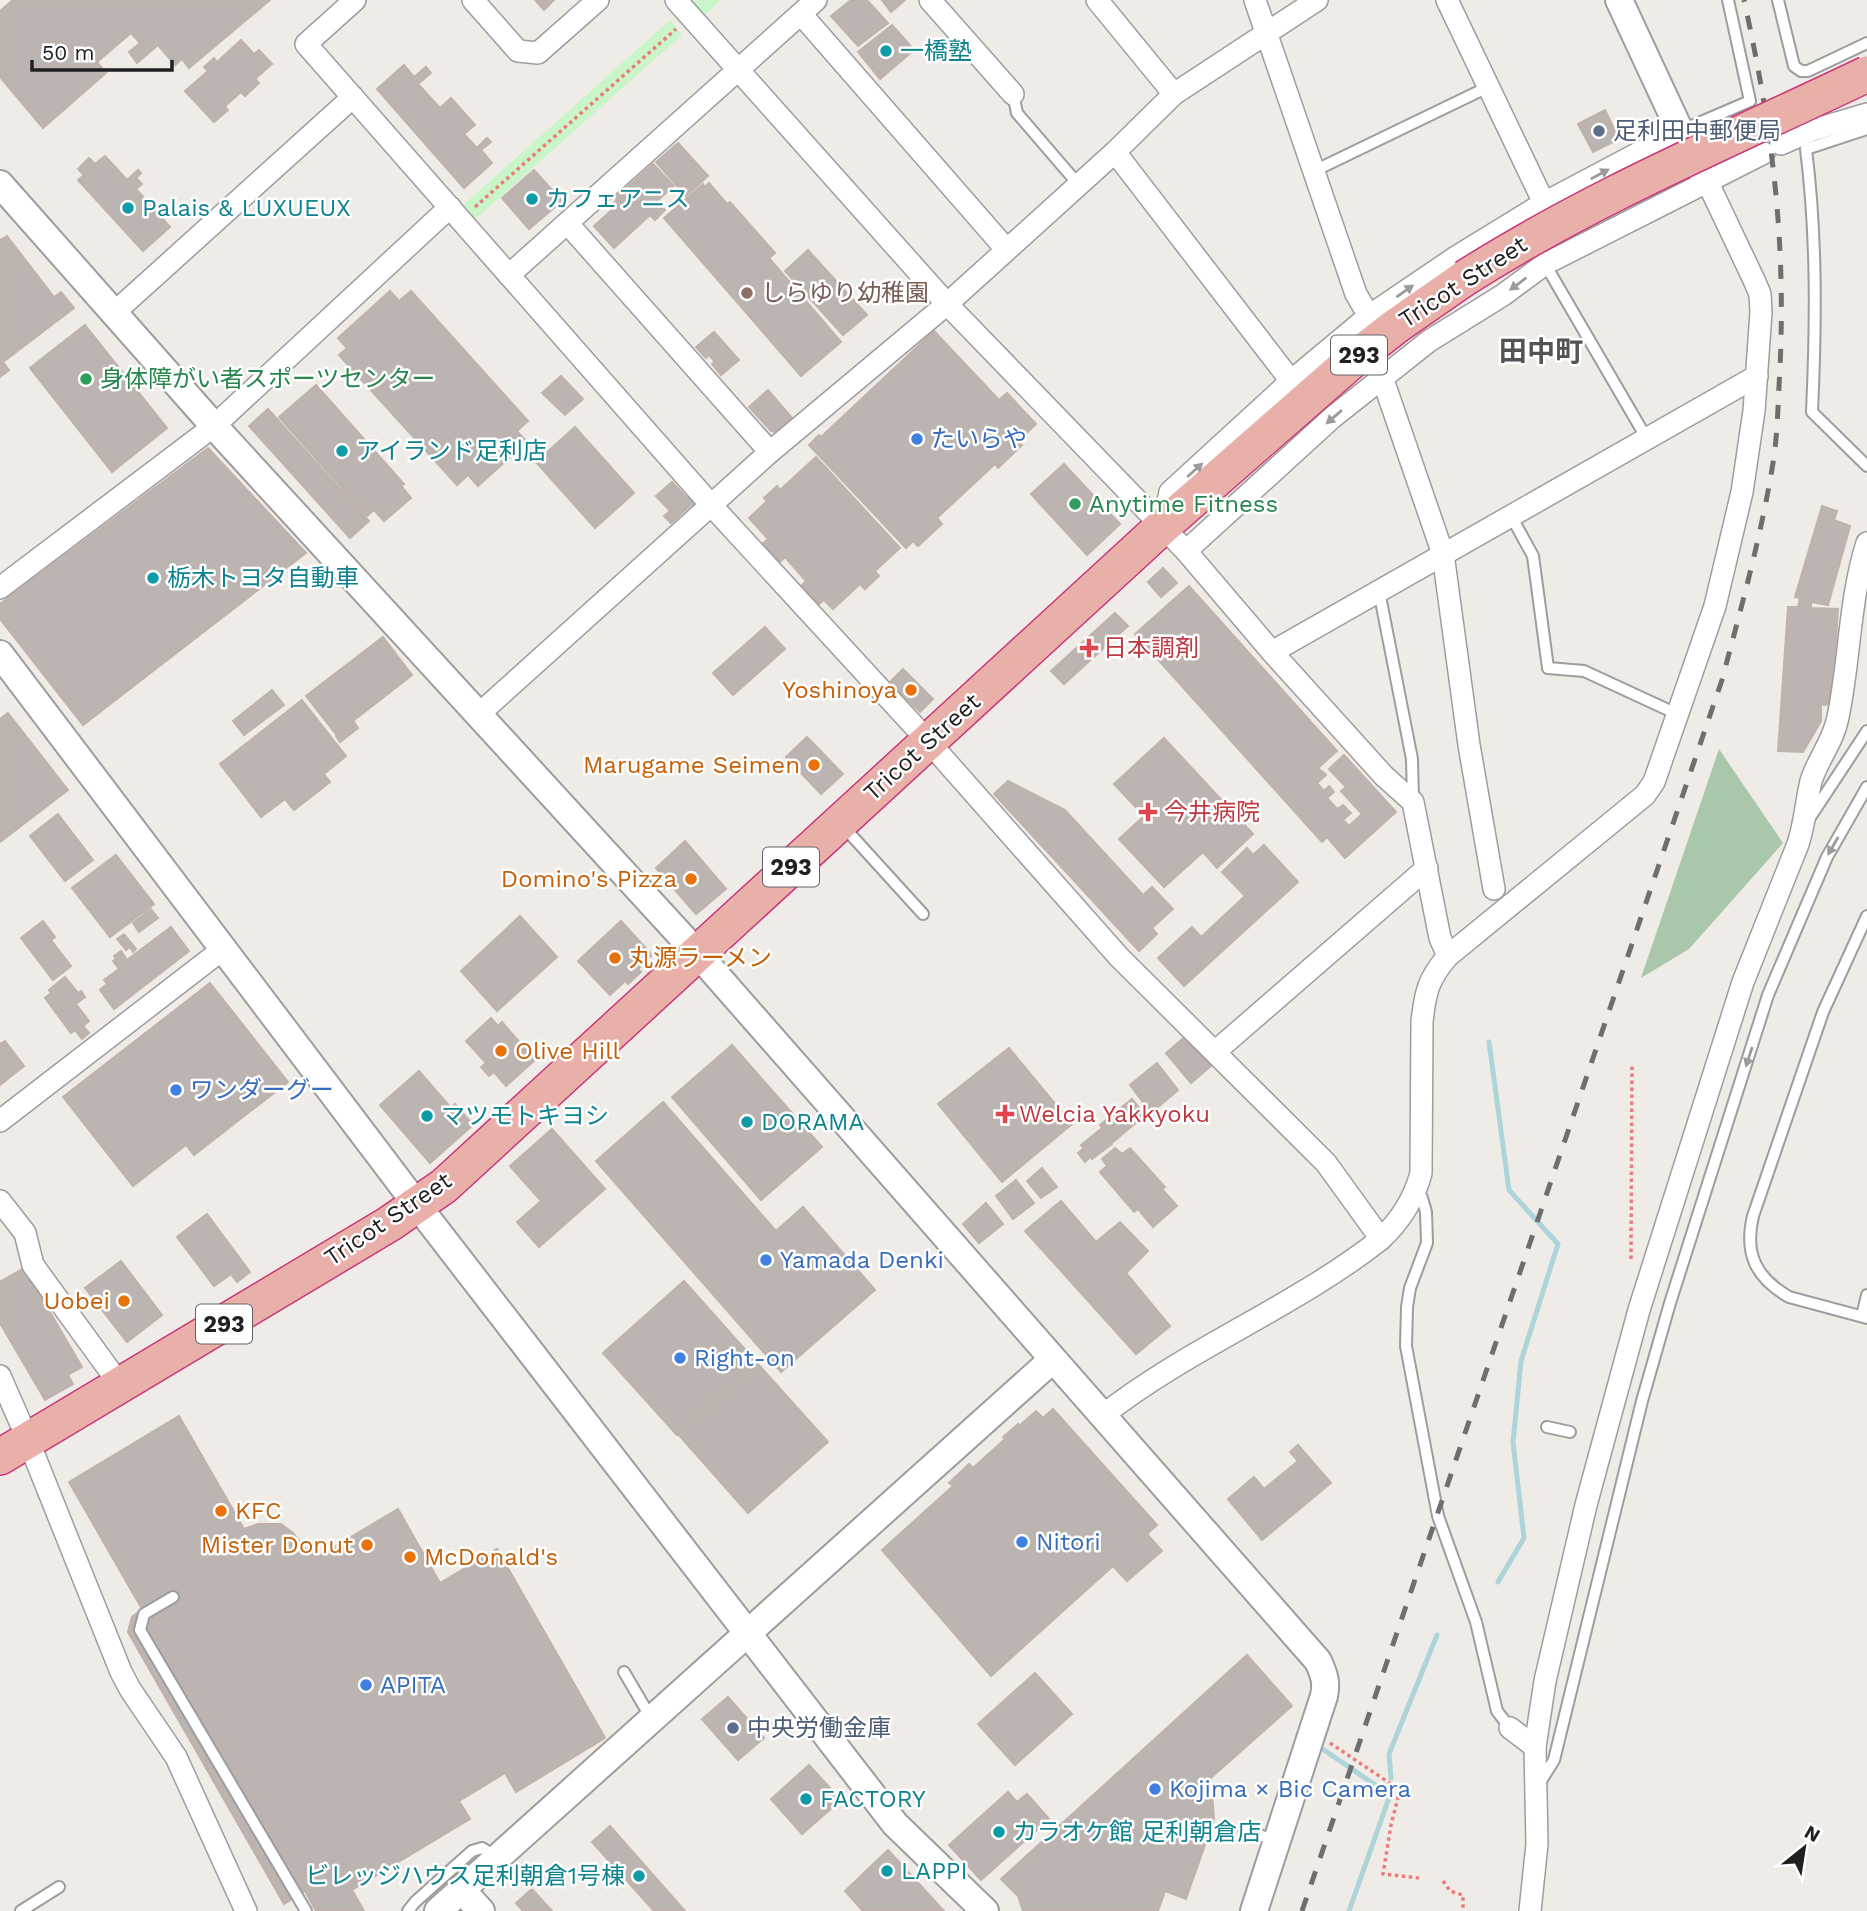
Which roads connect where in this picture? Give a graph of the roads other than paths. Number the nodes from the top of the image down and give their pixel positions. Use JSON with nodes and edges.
{"nodes":[{"id":1,"x":355,"y":0,"type":"edge"},
{"id":2,"x":473,"y":0,"type":"edge"},
{"id":3,"x":598,"y":0,"type":"edge"},
{"id":4,"x":676,"y":0,"type":"edge"},
{"id":5,"x":930,"y":0,"type":"edge"},
{"id":6,"x":1097,"y":0,"type":"edge"},
{"id":7,"x":1255,"y":0,"type":"edge"},
{"id":8,"x":1317,"y":0,"type":"edge"},
{"id":9,"x":1447,"y":0,"type":"edge"},
{"id":10,"x":1619,"y":0,"type":"edge"},
{"id":11,"x":1728,"y":0,"type":"edge"},
{"id":12,"x":1778,"y":0,"type":"edge"},
{"id":13,"x":809,"y":7,"type":"edge"},
{"id":14,"x":1266,"y":33,"type":"junction"},
{"id":15,"x":1867,"y":43,"type":"edge"},
{"id":16,"x":739,"y":71,"type":"junction"},
{"id":17,"x":1867,"y":74,"type":"edge"},
{"id":18,"x":1488,"y":87,"type":"junction"},
{"id":19,"x":1013,"y":94,"type":"joint"},
{"id":20,"x":1174,"y":94,"type":"junction"},
{"id":21,"x":353,"y":97,"type":"junction"},
{"id":22,"x":1867,"y":114,"type":"edge"},
{"id":23,"x":1867,"y":130,"type":"edge"},
{"id":24,"x":1681,"y":131,"type":"junction"},
{"id":25,"x":1115,"y":152,"type":"junction"},
{"id":26,"x":1314,"y":171,"type":"junction"},
{"id":27,"x":1707,"y":181,"type":"junction"},
{"id":28,"x":0,"y":184,"type":"edge"},
{"id":29,"x":1078,"y":184,"type":"junction"},
{"id":30,"x":1544,"y":203,"type":"junction"},
{"id":31,"x":458,"y":212,"type":"junction"},
{"id":32,"x":568,"y":224,"type":"junction"},
{"id":33,"x":1006,"y":249,"type":"junction"},
{"id":34,"x":1545,"y":264,"type":"junction"},
{"id":35,"x":509,"y":275,"type":"junction"},
{"id":36,"x":947,"y":304,"type":"junction"},
{"id":37,"x":115,"y":312,"type":"junction"},
{"id":38,"x":1369,"y":316,"type":"junction"},
{"id":39,"x":1757,"y":376,"type":"junction"},
{"id":40,"x":1382,"y":377,"type":"junction"},
{"id":41,"x":1291,"y":381,"type":"junction"},
{"id":42,"x":214,"y":426,"type":"junction"},
{"id":43,"x":1647,"y":439,"type":"junction"},
{"id":44,"x":769,"y":452,"type":"junction"},
{"id":45,"x":1867,"y":466,"type":"edge"},
{"id":46,"x":711,"y":505,"type":"junction"},
{"id":47,"x":1511,"y":516,"type":"junction"},
{"id":48,"x":1174,"y":539,"type":"junction"},
{"id":49,"x":1867,"y":543,"type":"edge"},
{"id":50,"x":1443,"y":554,"type":"junction"},
{"id":51,"x":0,"y":588,"type":"edge"},
{"id":52,"x":1379,"y":591,"type":"junction"},
{"id":53,"x":1272,"y":652,"type":"junction"},
{"id":54,"x":0,"y":654,"type":"edge"},
{"id":55,"x":479,"y":714,"type":"junction"},
{"id":56,"x":1677,"y":714,"type":"junction"},
{"id":57,"x":1867,"y":731,"type":"edge"},
{"id":58,"x":928,"y":741,"type":"junction"},
{"id":59,"x":1867,"y":787,"type":"edge"},
{"id":60,"x":1413,"y":802,"type":"junction"},
{"id":61,"x":840,"y":822,"type":"junction"},
{"id":62,"x":1805,"y":826,"type":"junction"},
{"id":63,"x":1427,"y":867,"type":"junction"},
{"id":64,"x":1494,"y":889,"type":"dead end"},
{"id":65,"x":923,"y":914,"type":"dead end"},
{"id":66,"x":1867,"y":916,"type":"edge"},
{"id":67,"x":223,"y":949,"type":"junction"},
{"id":68,"x":696,"y":953,"type":"junction"},
{"id":69,"x":1448,"y":956,"type":"junction"},
{"id":70,"x":1216,"y":1051,"type":"junction"},
{"id":71,"x":0,"y":1121,"type":"edge"},
{"id":72,"x":1417,"y":1190,"type":"junction"},
{"id":73,"x":0,"y":1201,"type":"edge"},
{"id":74,"x":417,"y":1205,"type":"junction"},
{"id":75,"x":1381,"y":1239,"type":"junction"},
{"id":76,"x":1867,"y":1295,"type":"edge"},
{"id":77,"x":1864,"y":1317,"type":"edge"},
{"id":78,"x":1052,"y":1360,"type":"junction"},
{"id":79,"x":0,"y":1377,"type":"edge"},
{"id":80,"x":121,"y":1386,"type":"junction"},
{"id":81,"x":1102,"y":1416,"type":"junction"},
{"id":82,"x":1547,"y":1427,"type":"dead end"},
{"id":83,"x":1570,"y":1432,"type":"dead end"},
{"id":84,"x":14,"y":1449,"type":"edge"},
{"id":85,"x":173,"y":1597,"type":"dead end"},
{"id":86,"x":748,"y":1632,"type":"junction"},
{"id":87,"x":624,"y":1672,"type":"dead end"},
{"id":88,"x":651,"y":1718,"type":"junction"},
{"id":89,"x":1510,"y":1728,"type":"joint"},
{"id":90,"x":1535,"y":1747,"type":"junction"},
{"id":91,"x":1536,"y":1789,"type":"junction"},
{"id":92,"x":1244,"y":1830,"type":"dead end"},
{"id":93,"x":1277,"y":1841,"type":"junction"},
{"id":94,"x":496,"y":1857,"type":"junction"},
{"id":95,"x":59,"y":1887,"type":"dead end"},
{"id":96,"x":461,"y":1889,"type":"junction"},
{"id":97,"x":21,"y":1911,"type":"edge"},
{"id":98,"x":246,"y":1911,"type":"edge"},
{"id":99,"x":306,"y":1911,"type":"edge"},
{"id":100,"x":408,"y":1911,"type":"edge"},
{"id":101,"x":438,"y":1911,"type":"edge"},
{"id":102,"x":481,"y":1911,"type":"edge"},
{"id":103,"x":985,"y":1911,"type":"edge"},
{"id":104,"x":1254,"y":1911,"type":"edge"},
{"id":105,"x":1530,"y":1911,"type":"edge"}],
"edges":[{"from":1,"to":21,"type":"street"},
{"from":2,"to":3,"type":"street"},
{"from":4,"to":16,"type":"street"},
{"from":5,"to":19,"type":"street"},
{"from":6,"to":20,"type":"street"},
{"from":7,"to":14,"type":"street"},
{"from":8,"to":14,"type":"street"},
{"from":9,"to":18,"type":"street"},
{"from":10,"to":24,"type":"street"},
{"from":11,"to":24,"type":"lane"},
{"from":12,"to":15,"type":"lane"},
{"from":13,"to":16,"type":"street"},
{"from":13,"to":33,"type":"street"},
{"from":14,"to":20,"type":"street"},
{"from":14,"to":26,"type":"street"},
{"from":16,"to":32,"type":"street"},
{"from":16,"to":36,"type":"street"},
{"from":17,"to":48,"type":"highway","name":"Tricot Street","number":"293","bridge":true},
{"from":18,"to":26,"type":"lane"},
{"from":18,"to":30,"type":"street"},
{"from":19,"to":29,"type":"lane"},
{"from":20,"to":25,"type":"street"},
{"from":21,"to":31,"type":"street"},
{"from":21,"to":37,"type":"street"},
{"from":22,"to":27,"type":"street"},
{"from":23,"to":45,"type":"lane"},
{"from":24,"to":27,"type":"street"},
{"from":30,"to":24,"type":"street","one_way":true},
{"from":25,"to":29,"type":"street"},
{"from":25,"to":41,"type":"street"},
{"from":26,"to":38,"type":"street"},
{"from":27,"to":34,"type":"street"},
{"from":27,"to":39,"type":"street"},
{"from":28,"to":37,"type":"street"},
{"from":29,"to":33,"type":"street"},
{"from":38,"to":30,"type":"street","one_way":true},
{"from":31,"to":35,"type":"street"},
{"from":31,"to":42,"type":"street"},
{"from":32,"to":35,"type":"street"},
{"from":32,"to":44,"type":"street"},
{"from":33,"to":36,"type":"street"},
{"from":34,"to":40,"type":"street","one_way":true},
{"from":34,"to":43,"type":"lane"},
{"from":35,"to":46,"type":"street"},
{"from":36,"to":44,"type":"street"},
{"from":36,"to":48,"type":"street"},
{"from":37,"to":42,"type":"street"},
{"from":38,"to":41,"type":"street"},
{"from":39,"to":43,"type":"street"},
{"from":39,"to":56,"type":"street"},
{"from":40,"to":48,"type":"street","one_way":true},
{"from":40,"to":50,"type":"street"},
{"from":48,"to":41,"type":"street","one_way":true},
{"from":42,"to":51,"type":"street"},
{"from":42,"to":55,"type":"street"},
{"from":43,"to":47,"type":"street"},
{"from":44,"to":46,"type":"street"},
{"from":46,"to":55,"type":"street"},
{"from":46,"to":58,"type":"street"},
{"from":47,"to":50,"type":"street"},
{"from":47,"to":56,"type":"lane"},
{"from":48,"to":53,"type":"street"},
{"from":48,"to":58,"type":"highway","name":"Tricot Street","number":"293"},
{"from":49,"to":62,"type":"street"},
{"from":50,"to":52,"type":"street"},
{"from":50,"to":64,"type":"street"},
{"from":52,"to":53,"type":"street"},
{"from":52,"to":60,"type":"lane"},
{"from":53,"to":60,"type":"street"},
{"from":54,"to":67,"type":"street"},
{"from":55,"to":68,"type":"street"},
{"from":56,"to":69,"type":"street"},
{"from":57,"to":62,"type":"lane"},
{"from":58,"to":61,"type":"highway","name":"Tricot Street","number":"293"},
{"from":58,"to":70,"type":"street"},
{"from":59,"to":91,"type":"lane","one_way":true},
{"from":60,"to":63,"type":"street"},
{"from":61,"to":65,"type":"lane"},
{"from":61,"to":68,"type":"highway","name":"Tricot Street","number":"293"},
{"from":62,"to":90,"type":"street"},
{"from":63,"to":69,"type":"street"},
{"from":63,"to":70,"type":"street"},
{"from":66,"to":77,"type":"lane"},
{"from":67,"to":71,"type":"street"},
{"from":67,"to":74,"type":"street"},
{"from":68,"to":74,"type":"highway","name":"Tricot Street","number":"293"},
{"from":68,"to":78,"type":"street"},
{"from":69,"to":72,"type":"street"},
{"from":70,"to":75,"type":"street"},
{"from":72,"to":75,"type":"street"},
{"from":72,"to":89,"type":"lane"},
{"from":73,"to":80,"type":"street"},
{"from":74,"to":80,"type":"highway","name":"Tricot Street","number":"293"},
{"from":74,"to":86,"type":"street"},
{"from":75,"to":81,"type":"street"},
{"from":76,"to":77,"type":"lane"},
{"from":78,"to":81,"type":"street"},
{"from":78,"to":86,"type":"street"},
{"from":79,"to":84,"type":"street"},
{"from":80,"to":84,"type":"highway","name":"Tricot Street","number":"293"},
{"from":81,"to":93,"type":"street"},
{"from":82,"to":83,"type":"lane"},
{"from":84,"to":98,"type":"street"},
{"from":85,"to":99,"type":"lane"},
{"from":86,"to":88,"type":"street"},
{"from":86,"to":103,"type":"street"},
{"from":87,"to":88,"type":"lane"},
{"from":88,"to":94,"type":"street"},
{"from":89,"to":90,"type":"street"},
{"from":90,"to":91,"type":"street"},
{"from":91,"to":105,"type":"street"},
{"from":92,"to":93,"type":"lane"},
{"from":93,"to":104,"type":"street"},
{"from":94,"to":96,"type":"street"},
{"from":94,"to":100,"type":"lane"},
{"from":95,"to":97,"type":"lane"},
{"from":96,"to":101,"type":"street"},
{"from":96,"to":102,"type":"street"}]}
